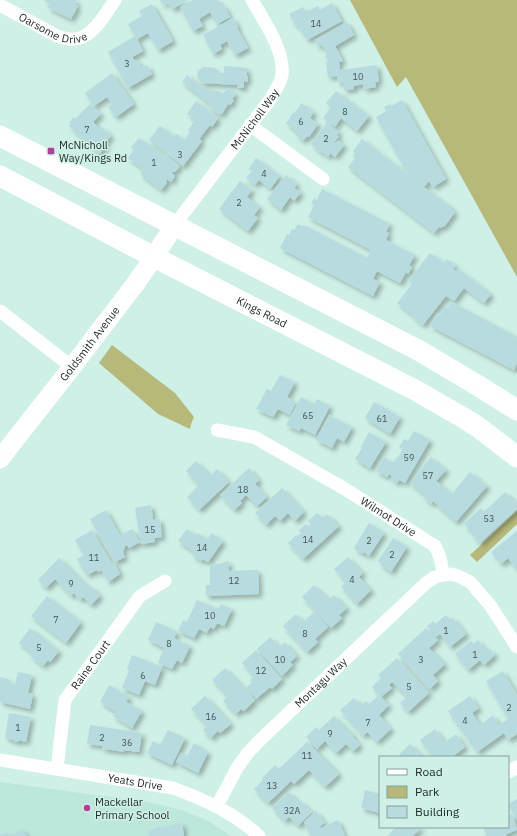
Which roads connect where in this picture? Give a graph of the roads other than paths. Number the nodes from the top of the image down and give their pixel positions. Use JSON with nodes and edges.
{"nodes":[{"id":1,"x":115,"y":0,"type":"edge"},
{"id":2,"x":252,"y":0,"type":"edge"},
{"id":3,"x":0,"y":6,"type":"edge"},
{"id":4,"x":250,"y":124,"type":"junction"},
{"id":5,"x":0,"y":136,"type":"edge"},
{"id":6,"x":0,"y":176,"type":"edge"},
{"id":7,"x":323,"y":179,"type":"dead end"},
{"id":8,"x":174,"y":226,"type":"junction"},
{"id":9,"x":154,"y":257,"type":"junction"},
{"id":10,"x":0,"y":311,"type":"edge"},
{"id":11,"x":72,"y":367,"type":"junction"},
{"id":12,"x":517,"y":410,"type":"edge"},
{"id":13,"x":217,"y":430,"type":"dead end"},
{"id":14,"x":517,"y":457,"type":"edge"},
{"id":15,"x":0,"y":459,"type":"edge"},
{"id":16,"x":443,"y":575,"type":"junction"},
{"id":17,"x":165,"y":581,"type":"dead end"},
{"id":18,"x":517,"y":648,"type":"edge"},
{"id":19,"x":0,"y":760,"type":"edge"},
{"id":20,"x":57,"y":769,"type":"junction"},
{"id":21,"x":217,"y":806,"type":"junction"},
{"id":22,"x":259,"y":836,"type":"edge"}],
"edges":[{"from":1,"to":3,"type":"street","name":"Oarsome Drive"},
{"from":2,"to":4,"type":"street","name":"McNicholl Way"},
{"from":4,"to":7,"type":"street"},
{"from":4,"to":8,"type":"street","name":"McNicholl Way"},
{"from":5,"to":8,"type":"main road"},
{"from":6,"to":9,"type":"main road","name":"Kings Road"},
{"from":8,"to":9,"type":"street","name":"Goldsmith Avenue"},
{"from":8,"to":12,"type":"main road"},
{"from":9,"to":11,"type":"street","name":"Goldsmith Avenue"},
{"from":9,"to":14,"type":"main road","name":"Kings Road"},
{"from":10,"to":11,"type":"street"},
{"from":11,"to":15,"type":"street","name":"Goldsmith Avenue"},
{"from":13,"to":16,"type":"street","name":"Wilmot Drive"},
{"from":16,"to":18,"type":"street"},
{"from":16,"to":21,"type":"street","name":"Montagu Way"},
{"from":17,"to":20,"type":"street","name":"Raine Court"},
{"from":19,"to":20,"type":"street","name":"Yeats Drive"},
{"from":20,"to":21,"type":"street","name":"Yeats Drive"},
{"from":21,"to":22,"type":"street","name":"Yeats Drive"}]}
